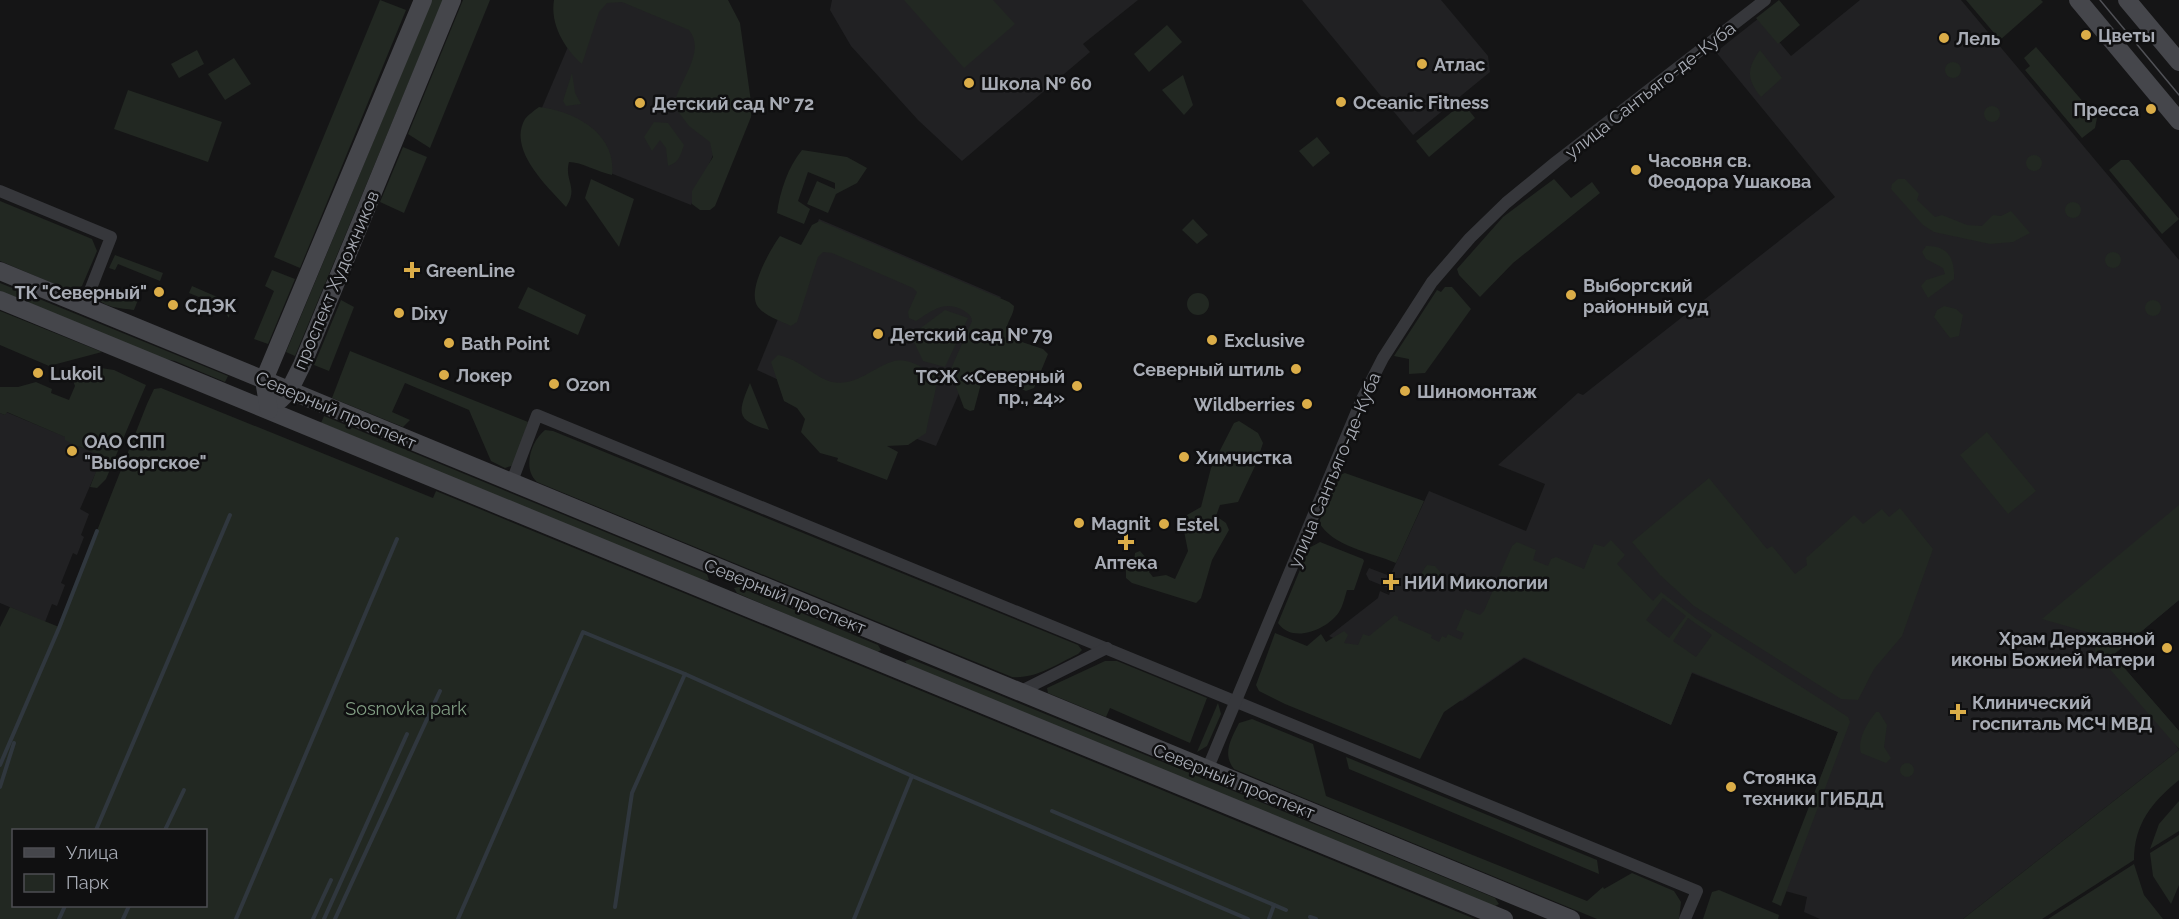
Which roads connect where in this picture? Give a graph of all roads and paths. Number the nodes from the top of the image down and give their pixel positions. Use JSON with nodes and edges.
{"nodes":[{"id":1,"x":423,"y":0,"type":"edge"},
{"id":2,"x":452,"y":0,"type":"edge"},
{"id":3,"x":1765,"y":0,"type":"edge"},
{"id":4,"x":2078,"y":0,"type":"edge"},
{"id":5,"x":2131,"y":2,"type":"edge"},
{"id":6,"x":2179,"y":62,"type":"edge"},
{"id":7,"x":2179,"y":121,"type":"edge"},
{"id":8,"x":0,"y":191,"type":"edge"},
{"id":9,"x":0,"y":272,"type":"edge"},
{"id":10,"x":0,"y":300,"type":"edge"},
{"id":11,"x":84,"y":306,"type":"junction"},
{"id":12,"x":264,"y":380,"type":"junction"},
{"id":13,"x":289,"y":391,"type":"junction"},
{"id":14,"x":269,"y":410,"type":"junction"},
{"id":15,"x":511,"y":484,"type":"junction"},
{"id":16,"x":718,"y":568,"type":"junction"},
{"id":17,"x":709,"y":591,"type":"junction"},
{"id":18,"x":904,"y":645,"type":"junction"},
{"id":19,"x":1107,"y":648,"type":"junction"},
{"id":20,"x":896,"y":668,"type":"junction"},
{"id":21,"x":1018,"y":692,"type":"junction"},
{"id":22,"x":1235,"y":700,"type":"junction"},
{"id":23,"x":1207,"y":770,"type":"junction"},
{"id":24,"x":1516,"y":896,"type":"junction"},
{"id":25,"x":1505,"y":919,"type":"edge"},
{"id":26,"x":1570,"y":919,"type":"edge"},
{"id":27,"x":1685,"y":919,"type":"edge"}],
"edges":[{"from":1,"to":12,"type":"main road","name":"проспект Художников"},
{"from":2,"to":13,"type":"main road","name":"проспект Художников"},
{"from":3,"to":22,"type":"street","name":"улица Сантьяго-де-Куба"},
{"from":4,"to":7,"type":"main road"},
{"from":5,"to":6,"type":"main road"},
{"from":8,"to":11,"type":"street"},
{"from":9,"to":11,"type":"main road","name":"Северный проспект"},
{"from":10,"to":14,"type":"main road","name":"Северный проспект"},
{"from":11,"to":12,"type":"main road","name":"Северный проспект"},
{"from":12,"to":13,"type":"main road","name":"Северный проспект"},
{"from":12,"to":14,"type":"main road"},
{"from":13,"to":14,"type":"main road","name":"проспект Художников"},
{"from":13,"to":15,"type":"main road","name":"Северный проспект"},
{"from":14,"to":17,"type":"main road","name":"Северный проспект"},
{"from":15,"to":16,"type":"main road","name":"Северный проспект"},
{"from":15,"to":19,"type":"street"},
{"from":16,"to":17,"type":"main road"},
{"from":16,"to":18,"type":"main road","name":"Северный проспект"},
{"from":17,"to":20,"type":"main road","name":"Северный проспект"},
{"from":18,"to":20,"type":"main road"},
{"from":18,"to":21,"type":"main road","name":"Северный проспект"},
{"from":19,"to":21,"type":"street"},
{"from":19,"to":22,"type":"street"},
{"from":20,"to":25,"type":"main road","name":"Северный проспект"},
{"from":21,"to":23,"type":"main road","name":"Северный проспект"},
{"from":22,"to":23,"type":"street","name":"улица Сантьяго-де-Куба"},
{"from":22,"to":27,"type":"street"},
{"from":23,"to":24,"type":"main road","name":"Северный проспект"},
{"from":24,"to":25,"type":"main road"},
{"from":24,"to":26,"type":"main road","name":"Северный проспект"}]}
